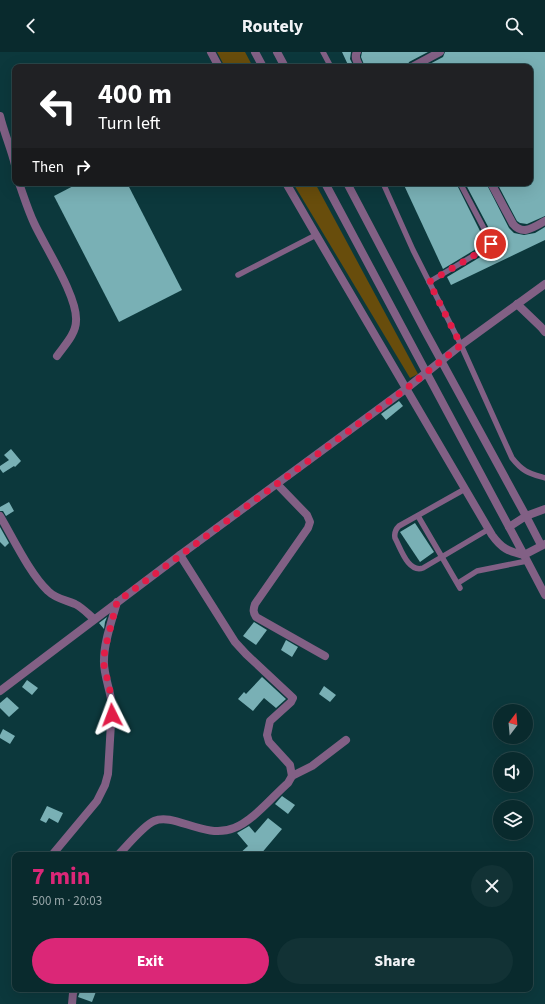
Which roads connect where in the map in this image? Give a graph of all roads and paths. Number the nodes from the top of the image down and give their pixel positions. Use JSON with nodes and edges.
{"nodes":[{"id":1,"x":211,"y":52,"type":"edge"},
{"id":2,"x":255,"y":52,"type":"edge"},
{"id":3,"x":277,"y":52,"type":"edge"},
{"id":4,"x":323,"y":52,"type":"edge"},
{"id":5,"x":357,"y":52,"type":"edge"},
{"id":6,"x":440,"y":52,"type":"edge"},
{"id":7,"x":217,"y":64,"type":"edge"},
{"id":8,"x":261,"y":64,"type":"edge"},
{"id":9,"x":283,"y":64,"type":"edge"},
{"id":10,"x":329,"y":64,"type":"edge"},
{"id":11,"x":358,"y":64,"type":"edge"},
{"id":12,"x":418,"y":64,"type":"edge"},
{"id":13,"x":0,"y":116,"type":"edge"},
{"id":14,"x":12,"y":153,"type":"edge"},
{"id":15,"x":20,"y":186,"type":"edge"},
{"id":16,"x":288,"y":186,"type":"edge"},
{"id":17,"x":327,"y":186,"type":"edge"},
{"id":18,"x":349,"y":186,"type":"edge"},
{"id":19,"x":384,"y":186,"type":"edge"},
{"id":20,"x":462,"y":186,"type":"edge"},
{"id":21,"x":493,"y":186,"type":"edge"},
{"id":22,"x":545,"y":221,"type":"edge"},
{"id":23,"x":316,"y":235,"type":"junction"},
{"id":24,"x":238,"y":275,"type":"dead end"},
{"id":25,"x":429,"y":282,"type":"junction"},
{"id":26,"x":545,"y":284,"type":"edge"},
{"id":27,"x":517,"y":304,"type":"junction"},
{"id":28,"x":545,"y":332,"type":"edge"},
{"id":29,"x":461,"y":345,"type":"junction"},
{"id":30,"x":57,"y":356,"type":"dead end"},
{"id":31,"x":442,"y":360,"type":"junction"},
{"id":32,"x":426,"y":374,"type":"junction"},
{"id":33,"x":407,"y":388,"type":"junction"},
{"id":34,"x":545,"y":478,"type":"edge"},
{"id":35,"x":277,"y":484,"type":"junction"},
{"id":36,"x":466,"y":489,"type":"junction"},
{"id":37,"x":545,"y":509,"type":"edge"},
{"id":38,"x":0,"y":516,"type":"edge"},
{"id":39,"x":418,"y":516,"type":"junction"},
{"id":40,"x":526,"y":516,"type":"junction"},
{"id":41,"x":509,"y":527,"type":"junction"},
{"id":42,"x":489,"y":529,"type":"junction"},
{"id":43,"x":544,"y":547,"type":"edge"},
{"id":44,"x":180,"y":555,"type":"junction"},
{"id":45,"x":442,"y":558,"type":"junction"},
{"id":46,"x":525,"y":558,"type":"junction"},
{"id":47,"x":545,"y":595,"type":"edge"},
{"id":48,"x":117,"y":602,"type":"junction"},
{"id":49,"x":94,"y":619,"type":"junction"},
{"id":50,"x":325,"y":656,"type":"dead end"},
{"id":51,"x":0,"y":691,"type":"edge"},
{"id":52,"x":346,"y":740,"type":"dead end"},
{"id":53,"x":292,"y":776,"type":"junction"},
{"id":54,"x":54,"y":852,"type":"edge"},
{"id":55,"x":121,"y":852,"type":"edge"},
{"id":56,"x":74,"y":992,"type":"edge"},
{"id":57,"x":72,"y":1004,"type":"edge"}],
"edges":[{"from":1,"to":7,"type":"street"},
{"from":2,"to":8,"type":"street"},
{"from":3,"to":9,"type":"street"},
{"from":4,"to":10,"type":"lane"},
{"from":5,"to":11,"type":"street"},
{"from":6,"to":12,"type":"street"},
{"from":13,"to":14,"type":"street"},
{"from":15,"to":30,"type":"street"},
{"from":16,"to":23,"type":"street"},
{"from":17,"to":32,"type":"street"},
{"from":18,"to":31,"type":"street"},
{"from":19,"to":25,"type":"lane"},
{"from":20,"to":25,"type":"lane"},
{"from":21,"to":22,"type":"street"},
{"from":23,"to":24,"type":"lane"},
{"from":23,"to":33,"type":"street"},
{"from":25,"to":29,"type":"lane"},
{"from":26,"to":27,"type":"street"},
{"from":27,"to":28,"type":"street"},
{"from":27,"to":29,"type":"street"},
{"from":29,"to":31,"type":"street"},
{"from":29,"to":34,"type":"lane"},
{"from":31,"to":32,"type":"street"},
{"from":31,"to":40,"type":"street"},
{"from":32,"to":33,"type":"street"},
{"from":32,"to":41,"type":"street"},
{"from":33,"to":35,"type":"street"},
{"from":33,"to":36,"type":"street"},
{"from":35,"to":44,"type":"street"},
{"from":35,"to":50,"type":"street"},
{"from":36,"to":39,"type":"lane"},
{"from":36,"to":42,"type":"street"},
{"from":37,"to":40,"type":"street"},
{"from":38,"to":49,"type":"street"},
{"from":39,"to":45,"type":"lane"},
{"from":39,"to":45,"type":"lane"},
{"from":40,"to":41,"type":"street"},
{"from":40,"to":43,"type":"street"},
{"from":41,"to":46,"type":"street"},
{"from":42,"to":45,"type":"lane"},
{"from":42,"to":46,"type":"street"},
{"from":43,"to":46,"type":"street"},
{"from":44,"to":48,"type":"street"},
{"from":44,"to":53,"type":"street"},
{"from":45,"to":46,"type":"lane"},
{"from":46,"to":47,"type":"street"},
{"from":48,"to":49,"type":"street"},
{"from":48,"to":54,"type":"street"},
{"from":49,"to":51,"type":"street"},
{"from":52,"to":53,"type":"street"},
{"from":53,"to":55,"type":"street"},
{"from":56,"to":57,"type":"street"}]}
